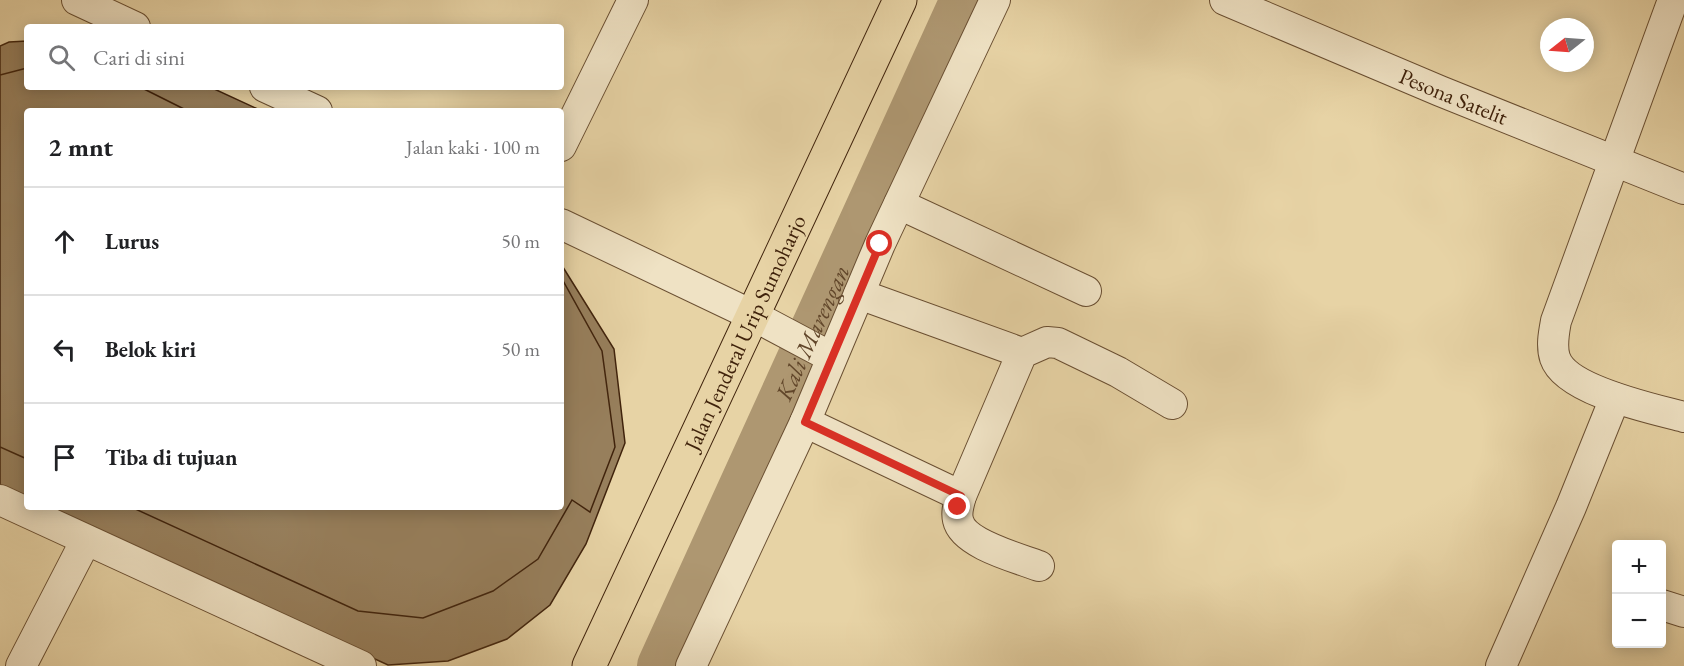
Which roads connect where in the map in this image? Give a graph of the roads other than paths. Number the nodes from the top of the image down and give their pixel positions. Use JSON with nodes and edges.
{"nodes":[{"id":1,"x":77,"y":0,"type":"edge"},
{"id":2,"x":633,"y":0,"type":"edge"},
{"id":3,"x":900,"y":0,"type":"edge"},
{"id":4,"x":994,"y":0,"type":"edge"},
{"id":5,"x":1225,"y":0,"type":"edge"},
{"id":6,"x":1673,"y":0,"type":"edge"},
{"id":7,"x":129,"y":24,"type":"edge"},
{"id":8,"x":272,"y":90,"type":"edge"},
{"id":9,"x":310,"y":108,"type":"edge"},
{"id":10,"x":564,"y":140,"type":"edge"},
{"id":11,"x":1612,"y":162,"type":"junction"},
{"id":12,"x":1684,"y":189,"type":"edge"},
{"id":13,"x":899,"y":204,"type":"junction"},
{"id":14,"x":564,"y":225,"type":"edge"},
{"id":15,"x":1086,"y":291,"type":"dead end"},
{"id":16,"x":859,"y":294,"type":"junction"},
{"id":17,"x":767,"y":322,"type":"junction"},
{"id":18,"x":1022,"y":353,"type":"junction"},
{"id":19,"x":824,"y":354,"type":"junction"},
{"id":20,"x":1616,"y":399,"type":"junction"},
{"id":21,"x":1172,"y":404,"type":"dead end"},
{"id":22,"x":1684,"y":417,"type":"edge"},
{"id":23,"x":805,"y":422,"type":"junction"},
{"id":24,"x":961,"y":496,"type":"junction"},
{"id":25,"x":0,"y":500,"type":"edge"},
{"id":26,"x":86,"y":540,"type":"junction"},
{"id":27,"x":1039,"y":566,"type":"dead end"},
{"id":28,"x":1666,"y":606,"type":"edge"},
{"id":29,"x":1684,"y":612,"type":"edge"},
{"id":30,"x":21,"y":666,"type":"edge"},
{"id":31,"x":361,"y":666,"type":"edge"},
{"id":32,"x":589,"y":666,"type":"edge"},
{"id":33,"x":691,"y":666,"type":"edge"},
{"id":34,"x":1501,"y":666,"type":"edge"}],
"edges":[{"from":1,"to":7,"type":"street"},
{"from":2,"to":10,"type":"street"},
{"from":3,"to":17,"type":"highway","name":"Jalan Jenderal Urip Sumoharjo"},
{"from":4,"to":13,"type":"street"},
{"from":5,"to":11,"type":"street","name":"Pesona Satelit"},
{"from":6,"to":11,"type":"street"},
{"from":8,"to":9,"type":"street"},
{"from":11,"to":12,"type":"street","name":"Pesona Satelit"},
{"from":11,"to":20,"type":"street"},
{"from":13,"to":15,"type":"street"},
{"from":13,"to":16,"type":"street"},
{"from":14,"to":17,"type":"street"},
{"from":16,"to":18,"type":"street"},
{"from":16,"to":19,"type":"street"},
{"from":17,"to":19,"type":"street"},
{"from":17,"to":32,"type":"highway","name":"Jalan Jenderal Urip Sumoharjo"},
{"from":18,"to":21,"type":"street"},
{"from":18,"to":24,"type":"street"},
{"from":19,"to":23,"type":"street"},
{"from":20,"to":22,"type":"street"},
{"from":20,"to":34,"type":"street"},
{"from":23,"to":24,"type":"street"},
{"from":23,"to":33,"type":"street"},
{"from":24,"to":27,"type":"street"},
{"from":25,"to":26,"type":"street"},
{"from":26,"to":30,"type":"street"},
{"from":26,"to":31,"type":"street"},
{"from":28,"to":29,"type":"street"}]}
